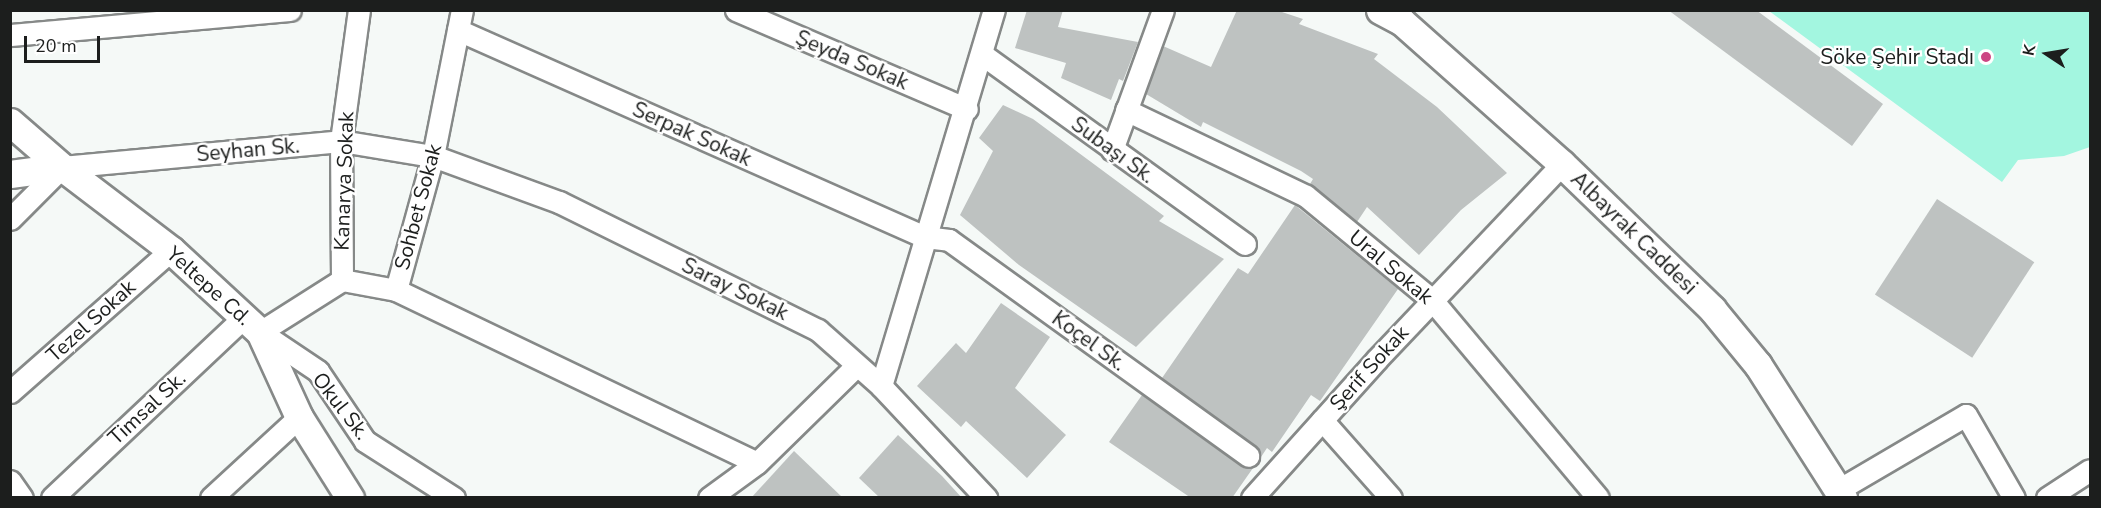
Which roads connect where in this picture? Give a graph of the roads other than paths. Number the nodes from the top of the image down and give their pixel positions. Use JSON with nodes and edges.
{"nodes":[{"id":1,"x":290,"y":10,"type":"edge"},
{"id":2,"x":359,"y":10,"type":"edge"},
{"id":3,"x":736,"y":10,"type":"edge"},
{"id":4,"x":994,"y":10,"type":"edge"},
{"id":5,"x":1162,"y":10,"type":"edge"},
{"id":6,"x":1380,"y":10,"type":"edge"},
{"id":7,"x":460,"y":20,"type":"edge"},
{"id":8,"x":10,"y":35,"type":"edge"},
{"id":9,"x":983,"y":55,"type":"junction"},
{"id":10,"x":967,"y":109,"type":"junction"},
{"id":11,"x":1126,"y":110,"type":"junction"},
{"id":12,"x":10,"y":122,"type":"edge"},
{"id":13,"x":341,"y":141,"type":"junction"},
{"id":14,"x":1112,"y":150,"type":"junction"},
{"id":15,"x":433,"y":156,"type":"junction"},
{"id":16,"x":1563,"y":164,"type":"junction"},
{"id":17,"x":62,"y":167,"type":"junction"},
{"id":18,"x":10,"y":174,"type":"edge"},
{"id":19,"x":10,"y":219,"type":"edge"},
{"id":20,"x":925,"y":237,"type":"junction"},
{"id":21,"x":1245,"y":244,"type":"dead end"},
{"id":22,"x":171,"y":250,"type":"junction"},
{"id":23,"x":342,"y":280,"type":"junction"},
{"id":24,"x":396,"y":290,"type":"junction"},
{"id":25,"x":1432,"y":300,"type":"junction"},
{"id":26,"x":252,"y":325,"type":"junction"},
{"id":27,"x":856,"y":366,"type":"junction"},
{"id":28,"x":881,"y":386,"type":"junction"},
{"id":29,"x":10,"y":392,"type":"edge"},
{"id":30,"x":299,"y":417,"type":"junction"},
{"id":31,"x":1322,"y":420,"type":"junction"},
{"id":32,"x":1248,"y":456,"type":"dead end"},
{"id":33,"x":757,"y":463,"type":"junction"},
{"id":34,"x":2091,"y":470,"type":"edge"},
{"id":35,"x":10,"y":481,"type":"edge"},
{"id":36,"x":1841,"y":494,"type":"edge"},
{"id":37,"x":715,"y":496,"type":"edge"},
{"id":38,"x":22,"y":498,"type":"edge"},
{"id":39,"x":52,"y":498,"type":"edge"},
{"id":40,"x":211,"y":498,"type":"edge"},
{"id":41,"x":350,"y":498,"type":"edge"},
{"id":42,"x":454,"y":498,"type":"edge"},
{"id":43,"x":986,"y":498,"type":"edge"},
{"id":44,"x":1252,"y":498,"type":"edge"},
{"id":45,"x":1391,"y":498,"type":"edge"},
{"id":46,"x":1598,"y":498,"type":"edge"},
{"id":47,"x":2014,"y":498,"type":"edge"},
{"id":48,"x":2046,"y":498,"type":"edge"}],
"edges":[{"from":1,"to":8,"type":"street"},
{"from":2,"to":13,"type":"street","name":"Kanarya Sokak"},
{"from":3,"to":10,"type":"street","name":"Şeyda Sokak"},
{"from":4,"to":9,"type":"street"},
{"from":5,"to":11,"type":"street"},
{"from":6,"to":16,"type":"street","name":"Albayrak Caddesi"},
{"from":7,"to":15,"type":"street","name":"Sohbet Sokak"},
{"from":7,"to":20,"type":"street","name":"Serpak Sokak"},
{"from":9,"to":10,"type":"street"},
{"from":9,"to":14,"type":"street","name":"Subaşı Sk."},
{"from":10,"to":20,"type":"street"},
{"from":11,"to":14,"type":"street"},
{"from":11,"to":25,"type":"street","name":"Ural Sokak"},
{"from":12,"to":17,"type":"street","name":"Yeltepe Cd."},
{"from":13,"to":15,"type":"street","name":"Seyhan Sk."},
{"from":13,"to":17,"type":"street","name":"Seyhan Sk."},
{"from":13,"to":23,"type":"street","name":"Kanarya Sokak"},
{"from":14,"to":21,"type":"street","name":"Subaşı Sk."},
{"from":15,"to":24,"type":"street","name":"Sohbet Sokak"},
{"from":15,"to":27,"type":"street","name":"Saray Sokak"},
{"from":16,"to":25,"type":"street","name":"Şerif Sokak"},
{"from":16,"to":36,"type":"street","name":"Albayrak Caddesi"},
{"from":17,"to":18,"type":"street"},
{"from":17,"to":19,"type":"street"},
{"from":17,"to":22,"type":"street","name":"Yeltepe Cd."},
{"from":20,"to":28,"type":"street"},
{"from":20,"to":32,"type":"street","name":"Koçel Sk."},
{"from":22,"to":26,"type":"street","name":"Yeltepe Cd."},
{"from":22,"to":29,"type":"street","name":"Tezel Sokak"},
{"from":23,"to":24,"type":"street","name":"Sohbet Sokak"},
{"from":23,"to":26,"type":"street"},
{"from":24,"to":33,"type":"street"},
{"from":25,"to":31,"type":"street","name":"Şerif Sokak"},
{"from":25,"to":46,"type":"street","name":"Ural Sokak"},
{"from":26,"to":30,"type":"street","name":"Yeltepe Cd."},
{"from":26,"to":39,"type":"street","name":"Timsal Sk."},
{"from":26,"to":42,"type":"street","name":"Okul Sk."},
{"from":27,"to":28,"type":"street","name":"Saray Sokak"},
{"from":27,"to":33,"type":"street"},
{"from":28,"to":43,"type":"street","name":"Saray Sokak"},
{"from":30,"to":40,"type":"street"},
{"from":30,"to":41,"type":"street","name":"Yeltepe Cd."},
{"from":31,"to":44,"type":"street","name":"Şerif Sokak"},
{"from":31,"to":45,"type":"street"},
{"from":33,"to":37,"type":"street"},
{"from":34,"to":48,"type":"street"},
{"from":35,"to":38,"type":"street"},
{"from":36,"to":47,"type":"street"}]}
